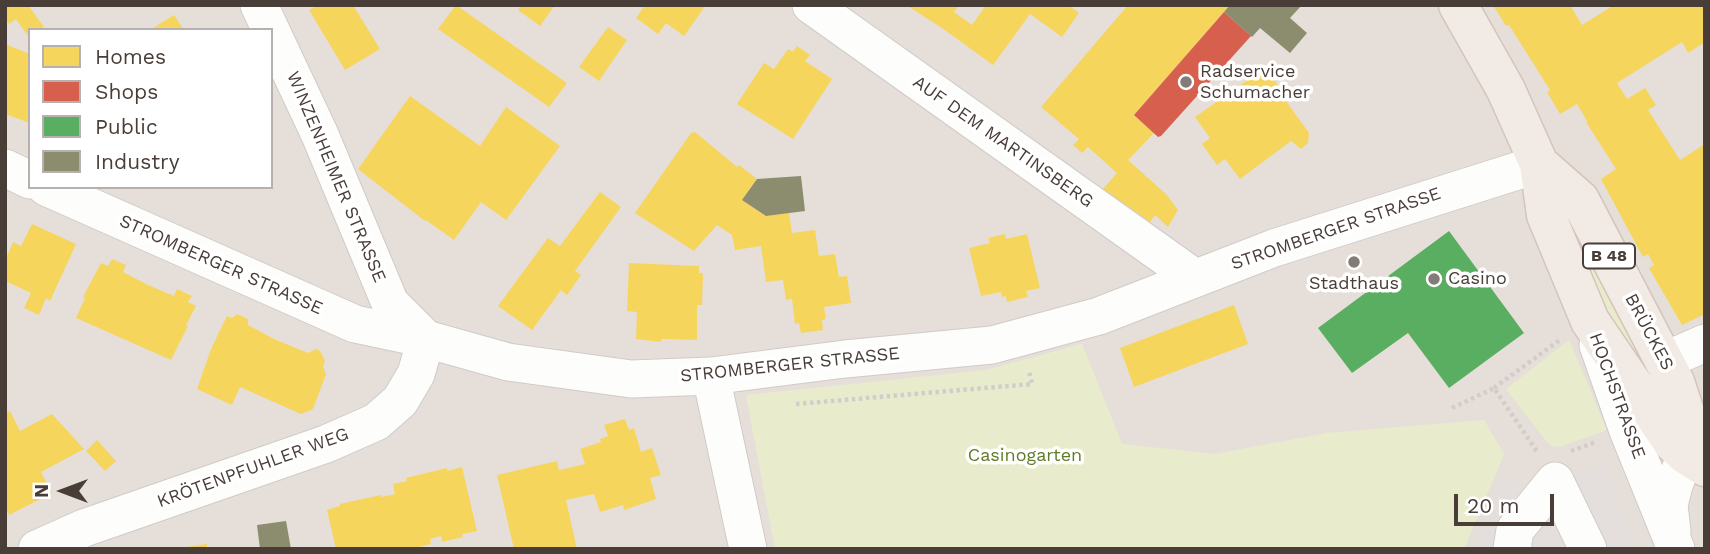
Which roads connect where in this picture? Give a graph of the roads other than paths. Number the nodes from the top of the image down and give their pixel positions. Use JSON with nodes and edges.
{"nodes":[{"id":1,"x":259,"y":5,"type":"edge"},
{"id":2,"x":811,"y":5,"type":"edge"},
{"id":3,"x":1458,"y":5,"type":"edge"},
{"id":4,"x":270,"y":28,"type":"edge"},
{"id":5,"x":273,"y":35,"type":"edge"},
{"id":6,"x":1539,"y":164,"type":"junction"},
{"id":7,"x":5,"y":168,"type":"edge"},
{"id":8,"x":28,"y":179,"type":"edge"},
{"id":9,"x":51,"y":189,"type":"edge"},
{"id":10,"x":1195,"y":278,"type":"junction"},
{"id":11,"x":1580,"y":327,"type":"junction"},
{"id":12,"x":426,"y":339,"type":"junction"},
{"id":13,"x":1705,"y":343,"type":"edge"},
{"id":14,"x":1664,"y":360,"type":"junction"},
{"id":15,"x":711,"y":376,"type":"junction"},
{"id":16,"x":1699,"y":457,"type":"edge"},
{"id":17,"x":37,"y":549,"type":"edge"},
{"id":18,"x":748,"y":549,"type":"edge"},
{"id":19,"x":1512,"y":549,"type":"edge"},
{"id":20,"x":1588,"y":549,"type":"edge"},
{"id":21,"x":1676,"y":549,"type":"edge"}],
"edges":[{"from":1,"to":4,"type":"street","name":"WINZENHEIMER STRASSE"},
{"from":2,"to":10,"type":"street","name":"AUF DEM MARTINSBERG"},
{"from":3,"to":6,"type":"main road","name":"BRÜCKES","number":"B 48"},
{"from":5,"to":12,"type":"street","name":"WINZENHEIMER STRASSE"},
{"from":6,"to":10,"type":"street","name":"STROMBERGER STRASSE"},
{"from":6,"to":11,"type":"main road","name":"BRÜCKES"},
{"from":6,"to":14,"type":"main road","name":"BRÜCKES","number":"B 48"},
{"from":7,"to":8,"type":"street"},
{"from":9,"to":12,"type":"street","name":"STROMBERGER STRASSE"},
{"from":10,"to":15,"type":"street","name":"STROMBERGER STRASSE"},
{"from":11,"to":16,"type":"main road","name":"BRÜCKES"},
{"from":11,"to":21,"type":"street","name":"HOCHSTRASSE"},
{"from":12,"to":15,"type":"street","name":"STROMBERGER STRASSE"},
{"from":12,"to":17,"type":"street","name":"KRÖTENPFUHLER WEG"},
{"from":13,"to":14,"type":"street"},
{"from":14,"to":16,"type":"main road","name":"BRÜCKES","number":"B 48"},
{"from":15,"to":18,"type":"street"},
{"from":16,"to":21,"type":"street"},
{"from":19,"to":20,"type":"street"}]}
